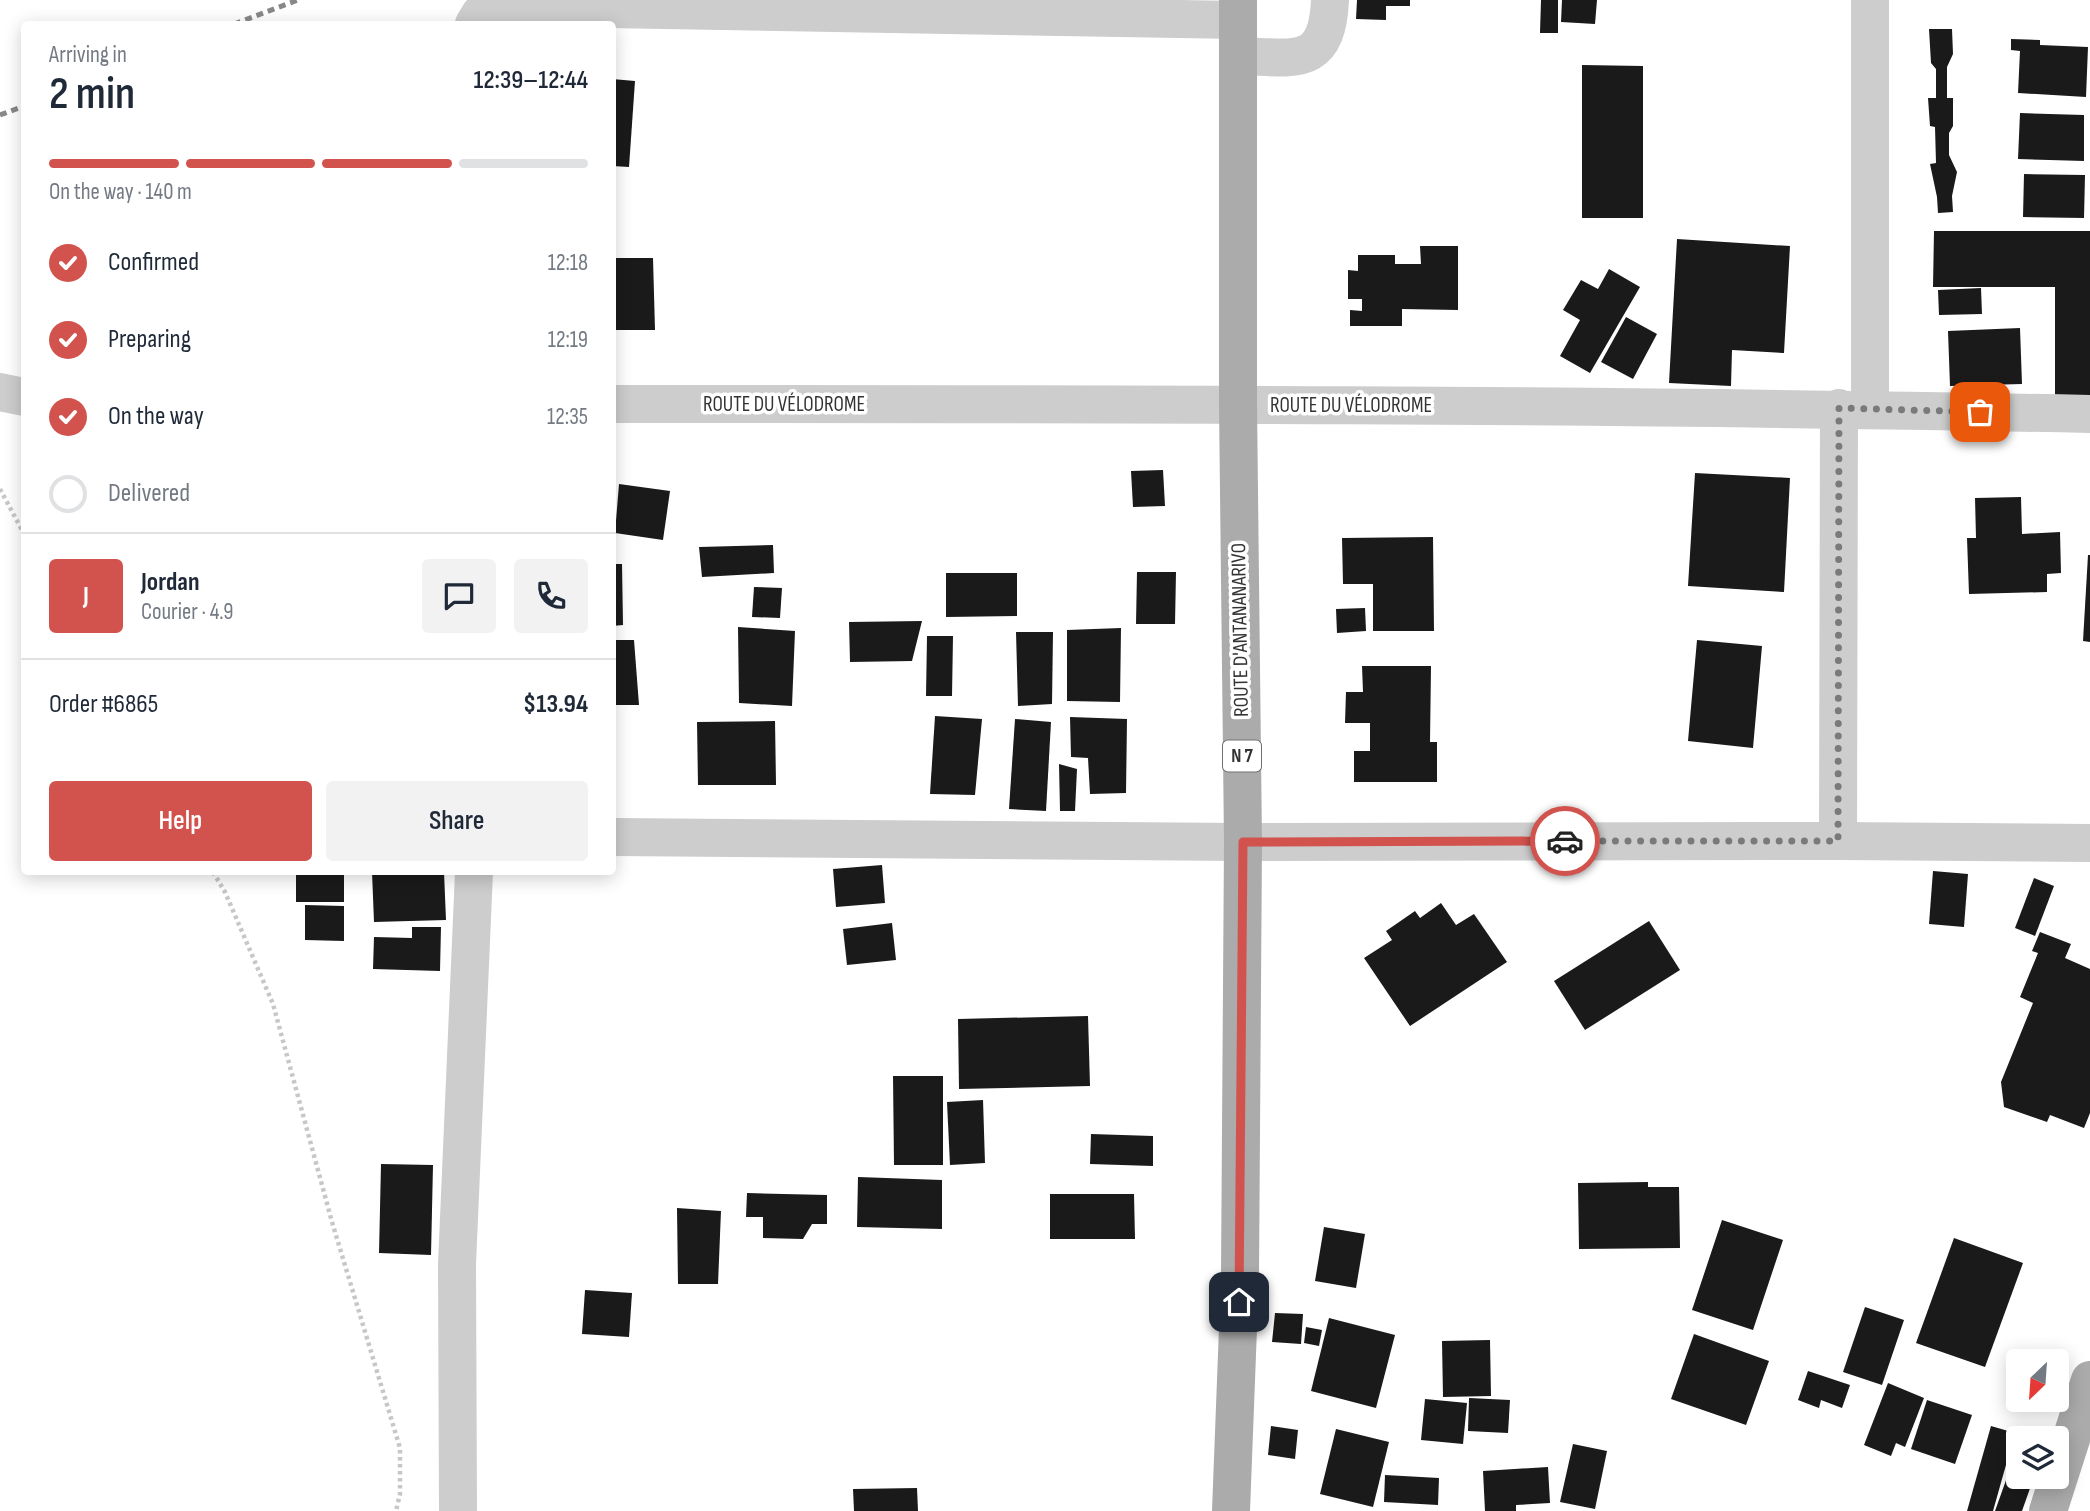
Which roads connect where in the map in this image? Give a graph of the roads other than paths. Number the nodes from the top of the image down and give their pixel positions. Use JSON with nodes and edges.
{"nodes":[{"id":1,"x":1330,"y":0,"type":"edge"},
{"id":2,"x":1870,"y":0,"type":"edge"},
{"id":3,"x":476,"y":21,"type":"edge"},
{"id":4,"x":1238,"y":25,"type":"edge"},
{"id":5,"x":0,"y":392,"type":"edge"},
{"id":6,"x":21,"y":396,"type":"edge"},
{"id":7,"x":616,"y":404,"type":"edge"},
{"id":8,"x":1238,"y":404,"type":"junction"},
{"id":9,"x":1854,"y":409,"type":"junction"},
{"id":10,"x":2090,"y":414,"type":"edge"},
{"id":11,"x":616,"y":837,"type":"edge"},
{"id":12,"x":1838,"y":841,"type":"junction"},
{"id":13,"x":1243,"y":842,"type":"junction"},
{"id":14,"x":2090,"y":843,"type":"edge"},
{"id":15,"x":474,"y":875,"type":"edge"},
{"id":16,"x":2090,"y":1380,"type":"edge"},
{"id":17,"x":458,"y":1511,"type":"edge"},
{"id":18,"x":1231,"y":1511,"type":"edge"},
{"id":19,"x":2048,"y":1511,"type":"edge"}],
"edges":[{"from":1,"to":4,"type":"street"},
{"from":2,"to":9,"type":"street"},
{"from":3,"to":4,"type":"street"},
{"from":4,"to":8,"type":"main road","name":"ROUTE D'ANTANANARIVO","number":"N 7"},
{"from":5,"to":6,"type":"street"},
{"from":7,"to":8,"type":"street","name":"ROUTE DU VÉLODROME"},
{"from":8,"to":9,"type":"street","name":"ROUTE DU VÉLODROME"},
{"from":8,"to":13,"type":"main road","name":"ROUTE D'ANTANANARIVO","number":"N 7"},
{"from":9,"to":10,"type":"street","name":"ROUTE DU VÉLODROME"},
{"from":9,"to":12,"type":"street"},
{"from":11,"to":13,"type":"street"},
{"from":12,"to":13,"type":"street"},
{"from":12,"to":14,"type":"street"},
{"from":13,"to":18,"type":"main road","name":"ROUTE D'ANTANANARIVO","number":"N 7"},
{"from":15,"to":17,"type":"street"},
{"from":16,"to":19,"type":"main road"}]}
